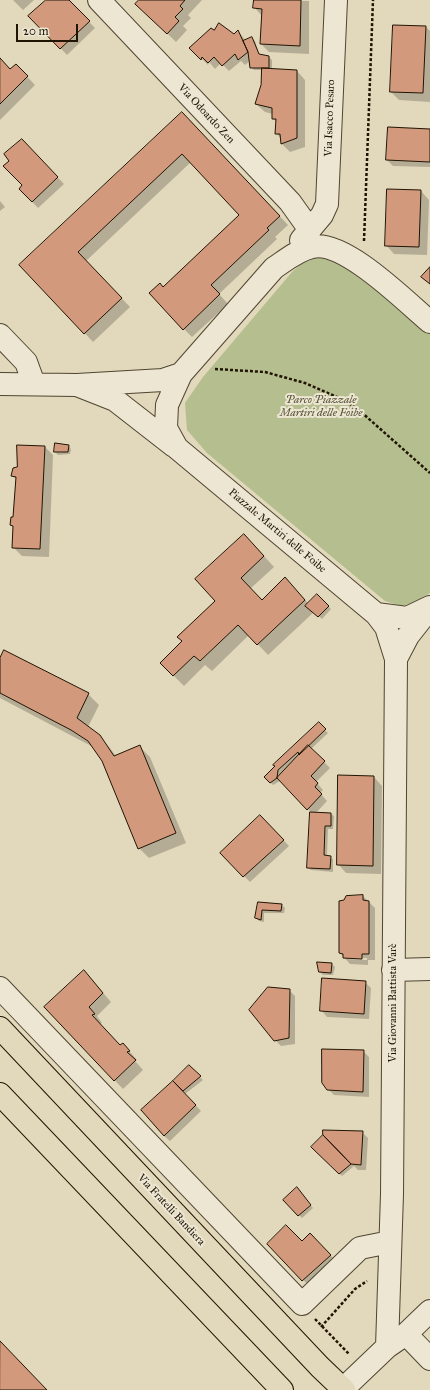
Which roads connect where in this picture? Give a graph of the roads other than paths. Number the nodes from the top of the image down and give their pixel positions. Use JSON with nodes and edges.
{"nodes":[{"id":1,"x":99,"y":0,"type":"edge"},
{"id":2,"x":336,"y":0,"type":"edge"},
{"id":3,"x":310,"y":230,"type":"junction"},
{"id":4,"x":274,"y":268,"type":"junction"},
{"id":5,"x":430,"y":322,"type":"edge"},
{"id":6,"x":0,"y":335,"type":"edge"},
{"id":7,"x":185,"y":371,"type":"junction"},
{"id":8,"x":0,"y":384,"type":"edge"},
{"id":9,"x":34,"y":384,"type":"junction"},
{"id":10,"x":77,"y":385,"type":"junction"},
{"id":11,"x":177,"y":448,"type":"junction"},
{"id":12,"x":430,"y":607,"type":"edge"},
{"id":13,"x":376,"y":614,"type":"junction"},
{"id":14,"x":396,"y":659,"type":"junction"},
{"id":15,"x":430,"y":969,"type":"edge"},
{"id":16,"x":392,"y":970,"type":"junction"},
{"id":17,"x":0,"y":988,"type":"edge"},
{"id":18,"x":0,"y":1028,"type":"edge"},
{"id":19,"x":0,"y":1094,"type":"edge"},
{"id":20,"x":390,"y":1242,"type":"junction"},
{"id":21,"x":430,"y":1311,"type":"edge"},
{"id":22,"x":406,"y":1334,"type":"junction"},
{"id":23,"x":387,"y":1347,"type":"junction"},
{"id":24,"x":430,"y":1359,"type":"edge"},
{"id":25,"x":282,"y":1390,"type":"edge"},
{"id":26,"x":343,"y":1390,"type":"edge"}],
"edges":[{"from":1,"to":3,"type":"street","name":"Via Odoardo Zen"},
{"from":2,"to":3,"type":"street","name":"Via Isacco Pesaro"},
{"from":3,"to":4,"type":"street","name":"Piazzale Martiri delle Foibe"},
{"from":4,"to":5,"type":"street","name":"Piazzale Martiri delle Foibe"},
{"from":4,"to":7,"type":"street","name":"Piazzale Martiri delle Foibe"},
{"from":6,"to":9,"type":"street"},
{"from":7,"to":10,"type":"street"},
{"from":7,"to":11,"type":"street","name":"Piazzale Martiri delle Foibe"},
{"from":8,"to":9,"type":"street"},
{"from":9,"to":10,"type":"street"},
{"from":10,"to":11,"type":"street","name":"Piazzale Martiri delle Foibe"},
{"from":11,"to":13,"type":"street","name":"Piazzale Martiri delle Foibe"},
{"from":12,"to":13,"type":"street"},
{"from":12,"to":14,"type":"street"},
{"from":13,"to":14,"type":"street","name":"Piazzale Martiri delle Foibe"},
{"from":14,"to":16,"type":"street","name":"Via Giovanni Battista Varè"},
{"from":15,"to":16,"type":"street"},
{"from":16,"to":20,"type":"street","name":"Via Giovanni Battista Varè"},
{"from":17,"to":20,"type":"street"},
{"from":18,"to":26,"type":"main road","name":"Via Fratelli Bandiera"},
{"from":19,"to":25,"type":"main road"},
{"from":20,"to":23,"type":"street","name":"Via Giovanni Battista Varè"},
{"from":21,"to":22,"type":"street"},
{"from":22,"to":23,"type":"street"},
{"from":22,"to":24,"type":"street"},
{"from":23,"to":26,"type":"street"}]}
